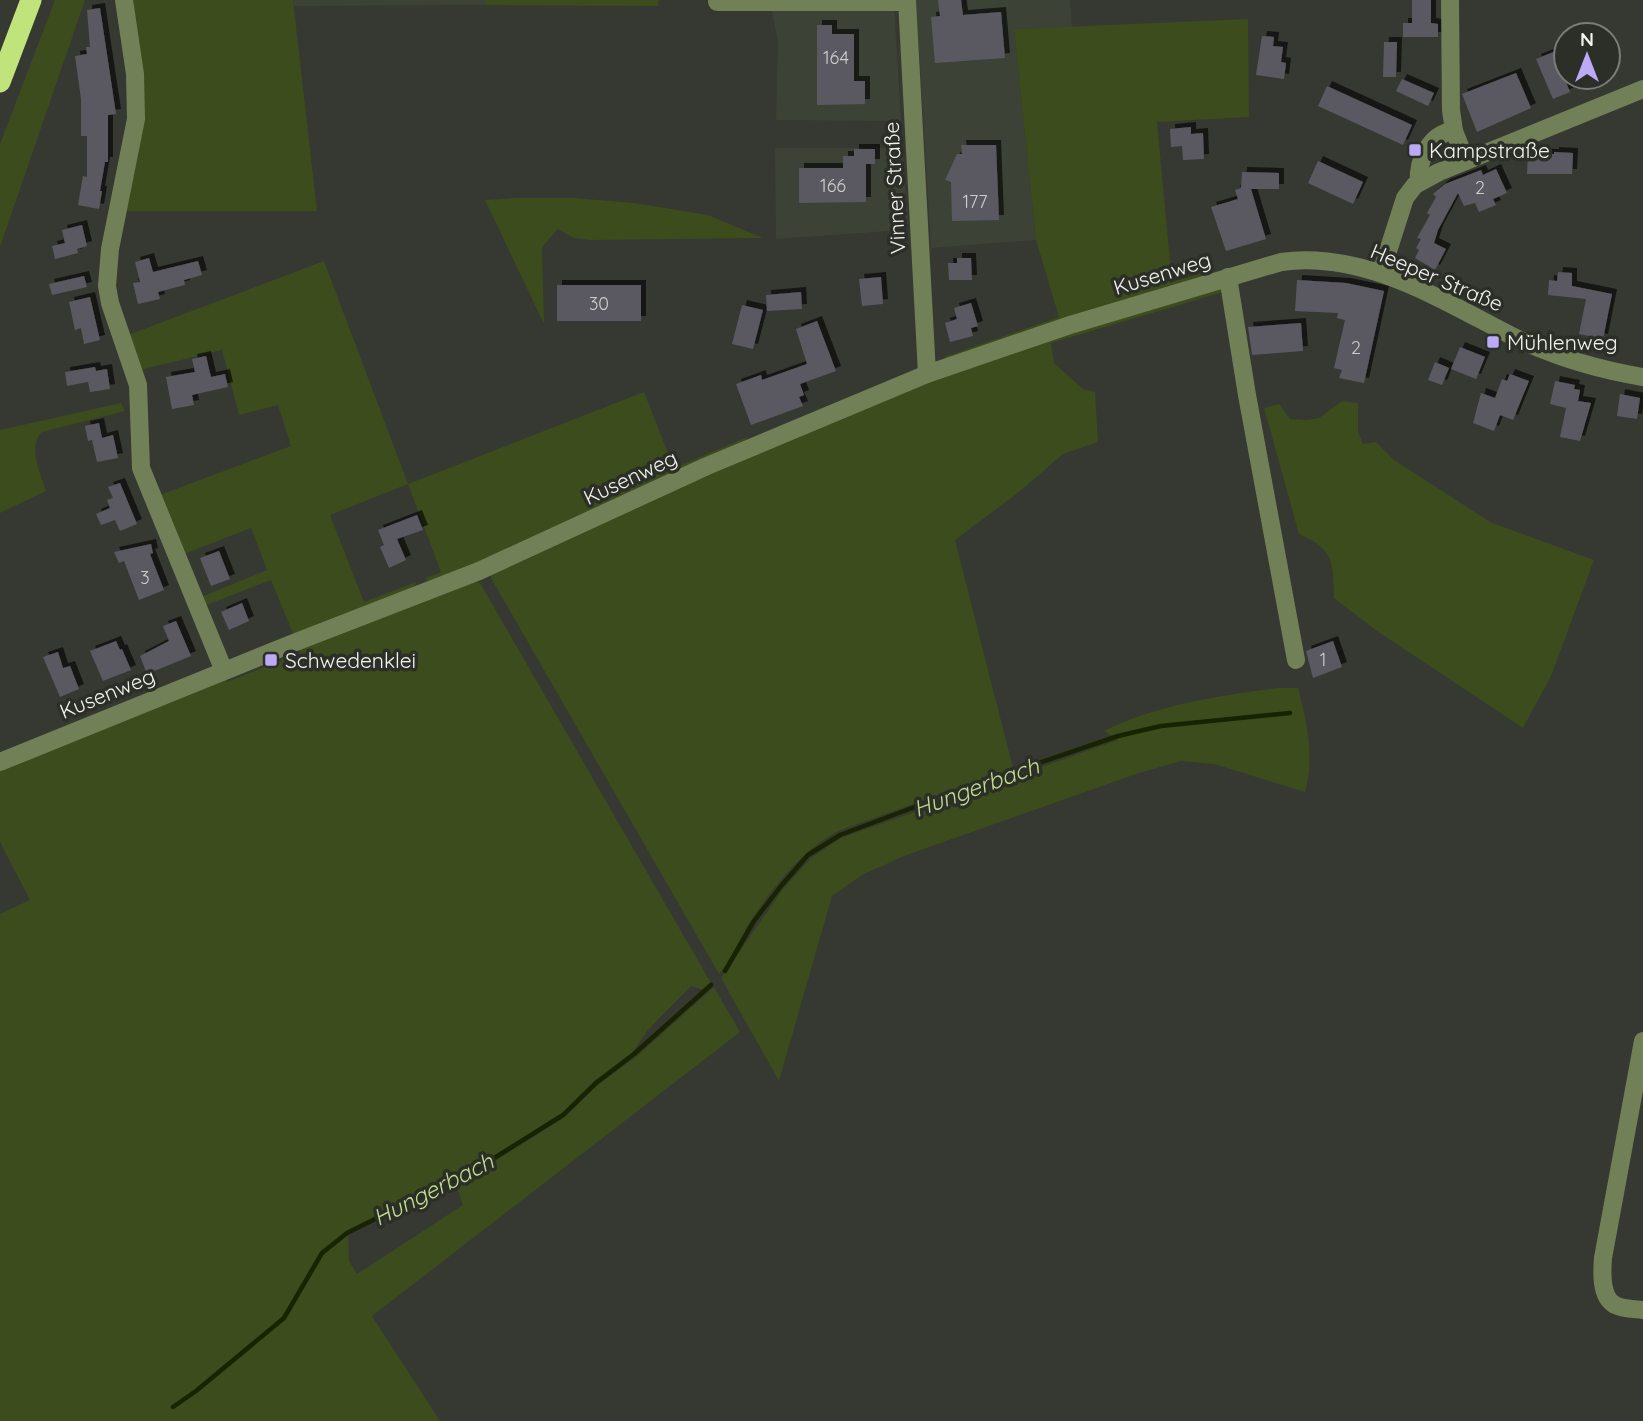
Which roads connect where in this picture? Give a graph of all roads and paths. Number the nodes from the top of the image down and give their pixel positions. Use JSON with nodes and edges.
{"nodes":[{"id":1,"x":31,"y":0,"type":"edge"},
{"id":2,"x":124,"y":0,"type":"edge"},
{"id":3,"x":1450,"y":0,"type":"edge"},
{"id":4,"x":907,"y":1,"type":"edge"},
{"id":5,"x":717,"y":2,"type":"dead end"},
{"id":6,"x":0,"y":82,"type":"edge"},
{"id":7,"x":1643,"y":89,"type":"edge"},
{"id":8,"x":1454,"y":131,"type":"junction"},
{"id":9,"x":1466,"y":161,"type":"junction"},
{"id":10,"x":1419,"y":182,"type":"junction"},
{"id":11,"x":1289,"y":261,"type":"joint"},
{"id":12,"x":1381,"y":273,"type":"junction"},
{"id":13,"x":1228,"y":277,"type":"junction"},
{"id":14,"x":927,"y":374,"type":"junction"},
{"id":15,"x":1643,"y":377,"type":"edge"},
{"id":16,"x":1296,"y":660,"type":"dead end"},
{"id":17,"x":224,"y":671,"type":"junction"},
{"id":18,"x":0,"y":762,"type":"edge"},
{"id":19,"x":1643,"y":1041,"type":"edge"},
{"id":20,"x":1643,"y":1310,"type":"edge"}],
"edges":[{"from":1,"to":6,"type":"highway"},
{"from":2,"to":17,"type":"street"},
{"from":3,"to":8,"type":"street"},
{"from":4,"to":5,"type":"street"},
{"from":4,"to":14,"type":"street","name":"Vinner Straße"},
{"from":7,"to":9,"type":"street"},
{"from":8,"to":9,"type":"street"},
{"from":8,"to":10,"type":"street"},
{"from":9,"to":10,"type":"street"},
{"from":10,"to":12,"type":"street"},
{"from":11,"to":12,"type":"street","name":"Heeper Straße"},
{"from":11,"to":13,"type":"street","name":"Kusenweg"},
{"from":12,"to":15,"type":"street","name":"Heeper Straße"},
{"from":13,"to":14,"type":"street","name":"Kusenweg"},
{"from":13,"to":16,"type":"street"},
{"from":14,"to":17,"type":"street","name":"Kusenweg"},
{"from":17,"to":18,"type":"street","name":"Kusenweg"},
{"from":19,"to":20,"type":"street"}]}
